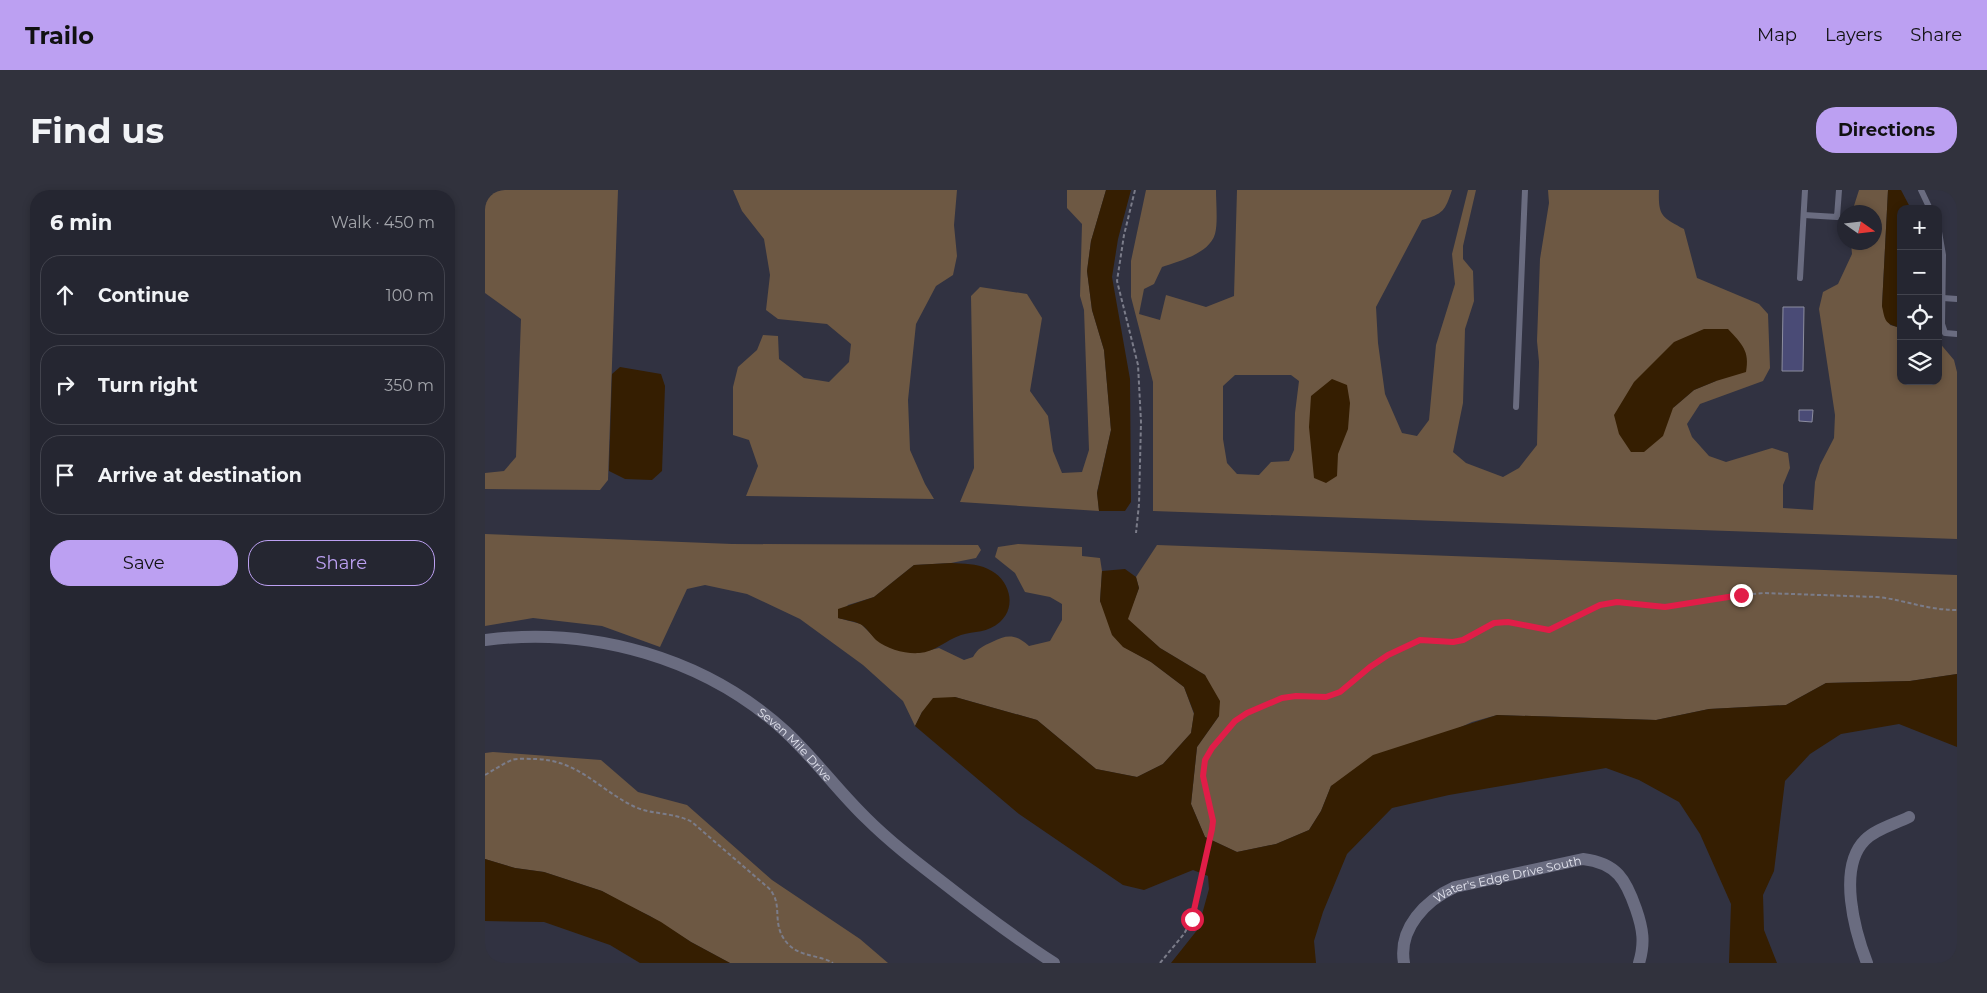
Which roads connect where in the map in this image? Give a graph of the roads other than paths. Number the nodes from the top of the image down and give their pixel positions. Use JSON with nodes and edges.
{"nodes":[{"id":1,"x":1525,"y":190,"type":"edge"},
{"id":2,"x":1805,"y":190,"type":"edge"},
{"id":3,"x":1839,"y":190,"type":"edge"},
{"id":4,"x":1921,"y":190,"type":"edge"},
{"id":5,"x":1928,"y":205,"type":"edge"},
{"id":6,"x":1804,"y":216,"type":"junction"},
{"id":7,"x":1942,"y":250,"type":"edge"},
{"id":8,"x":1799,"y":278,"type":"dead end"},
{"id":9,"x":1943,"y":298,"type":"junction"},
{"id":10,"x":1957,"y":299,"type":"edge"},
{"id":11,"x":1957,"y":334,"type":"edge"},
{"id":12,"x":1517,"y":407,"type":"dead end"},
{"id":13,"x":485,"y":640,"type":"edge"},
{"id":14,"x":1909,"y":817,"type":"dead end"},
{"id":15,"x":1054,"y":963,"type":"edge"},
{"id":16,"x":1404,"y":963,"type":"edge"},
{"id":17,"x":1639,"y":963,"type":"edge"},
{"id":18,"x":1867,"y":963,"type":"edge"}],
"edges":[{"from":1,"to":12,"type":"lane"},
{"from":2,"to":6,"type":"lane"},
{"from":3,"to":6,"type":"lane"},
{"from":4,"to":5,"type":"lane"},
{"from":6,"to":8,"type":"lane"},
{"from":7,"to":9,"type":"lane"},
{"from":9,"to":10,"type":"lane"},
{"from":9,"to":11,"type":"lane"},
{"from":13,"to":15,"type":"street","name":"Seven Mile Drive"},
{"from":14,"to":18,"type":"street"},
{"from":16,"to":17,"type":"street","name":"Water's Edge Drive South"}]}
